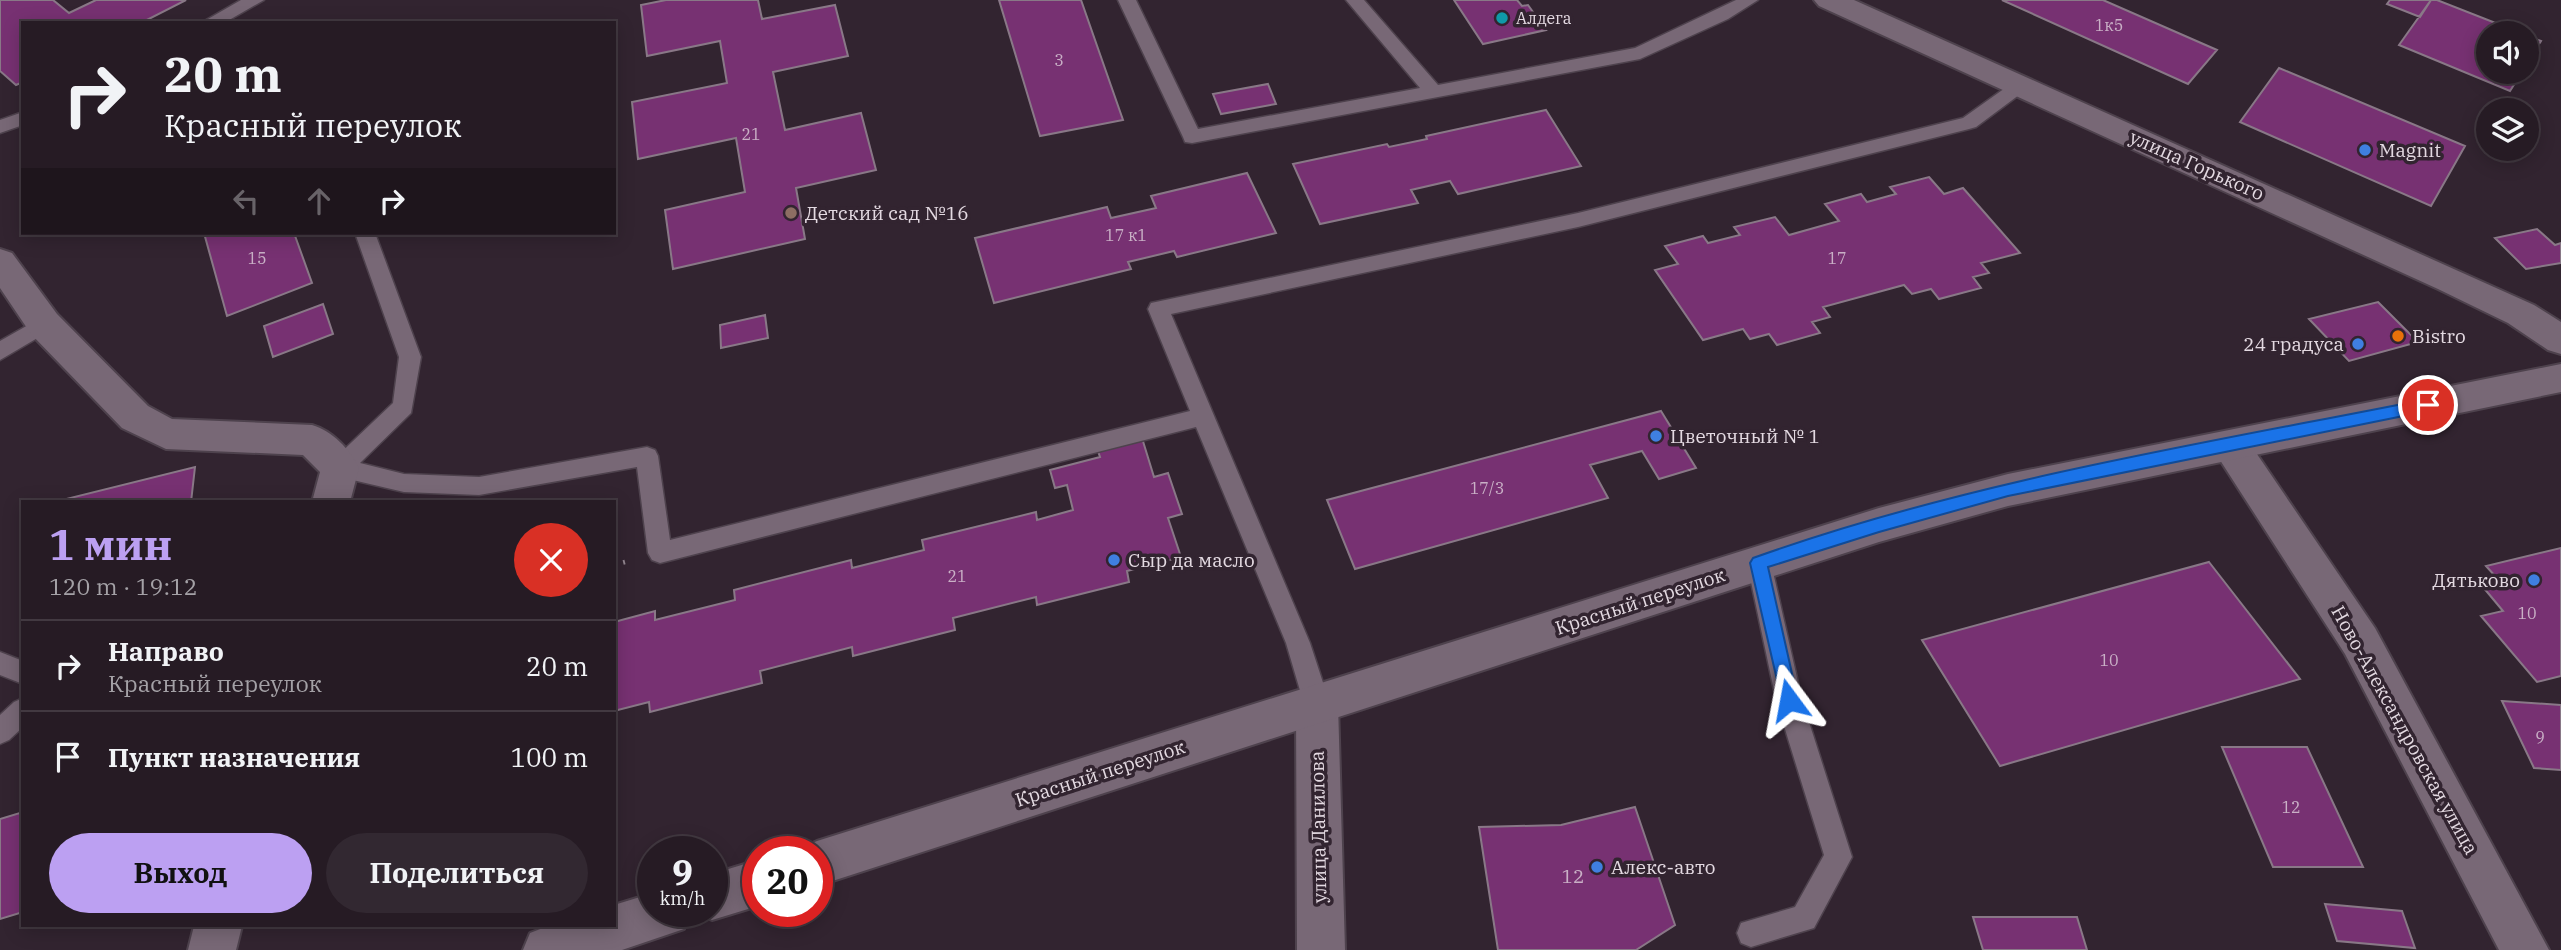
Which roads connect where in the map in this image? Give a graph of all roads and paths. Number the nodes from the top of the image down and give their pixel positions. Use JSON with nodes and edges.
{"nodes":[{"id":1,"x":255,"y":0,"type":"edge"},
{"id":2,"x":1127,"y":0,"type":"edge"},
{"id":3,"x":1355,"y":0,"type":"edge"},
{"id":4,"x":1749,"y":0,"type":"edge"},
{"id":5,"x":1829,"y":0,"type":"edge"},
{"id":6,"x":214,"y":21,"type":"edge"},
{"id":7,"x":2021,"y":85,"type":"junction"},
{"id":8,"x":1433,"y":91,"type":"junction"},
{"id":9,"x":21,"y":119,"type":"edge"},
{"id":10,"x":0,"y":127,"type":"edge"},
{"id":11,"x":366,"y":235,"type":"edge"},
{"id":12,"x":0,"y":262,"type":"edge"},
{"id":13,"x":44,"y":324,"type":"junction"},
{"id":14,"x":2561,"y":340,"type":"edge"},
{"id":15,"x":0,"y":352,"type":"edge"},
{"id":16,"x":2561,"y":378,"type":"edge"},
{"id":17,"x":1203,"y":416,"type":"junction"},
{"id":18,"x":2231,"y":446,"type":"junction"},
{"id":19,"x":336,"y":485,"type":"edge"},
{"id":20,"x":1759,"y":563,"type":"junction"},
{"id":21,"x":0,"y":663,"type":"edge"},
{"id":22,"x":21,"y":672,"type":"edge"},
{"id":23,"x":1317,"y":704,"type":"junction"},
{"id":24,"x":21,"y":712,"type":"edge"},
{"id":25,"x":0,"y":732,"type":"edge"},
{"id":26,"x":833,"y":859,"type":"edge"},
{"id":27,"x":637,"y":922,"type":"edge"},
{"id":28,"x":218,"y":927,"type":"edge"},
{"id":29,"x":1751,"y":933,"type":"dead end"},
{"id":30,"x":212,"y":950,"type":"edge"},
{"id":31,"x":547,"y":950,"type":"edge"},
{"id":32,"x":1321,"y":950,"type":"edge"},
{"id":33,"x":2525,"y":950,"type":"edge"}],
"edges":[{"from":1,"to":6,"type":"lane"},
{"from":2,"to":8,"type":"lane"},
{"from":3,"to":8,"type":"lane"},
{"from":4,"to":8,"type":"lane"},
{"from":5,"to":7,"type":"street","name":"улица Горького"},
{"from":7,"to":14,"type":"street","name":"улица Горького"},
{"from":7,"to":17,"type":"lane"},
{"from":9,"to":10,"type":"lane"},
{"from":11,"to":19,"type":"lane"},
{"from":12,"to":13,"type":"street"},
{"from":13,"to":15,"type":"lane"},
{"from":13,"to":19,"type":"street"},
{"from":16,"to":18,"type":"street","name":"Красный переулок"},
{"from":17,"to":19,"type":"lane"},
{"from":17,"to":23,"type":"lane"},
{"from":18,"to":20,"type":"street","name":"Красный переулок"},
{"from":18,"to":33,"type":"street","name":"Ново-Александровская улица"},
{"from":20,"to":23,"type":"street","name":"Красный переулок"},
{"from":20,"to":29,"type":"lane"},
{"from":21,"to":22,"type":"lane"},
{"from":23,"to":26,"type":"street","name":"Красный переулок"},
{"from":23,"to":32,"type":"street","name":"улица Данилова"},
{"from":24,"to":25,"type":"lane"},
{"from":27,"to":31,"type":"street"},
{"from":28,"to":30,"type":"street"}]}
